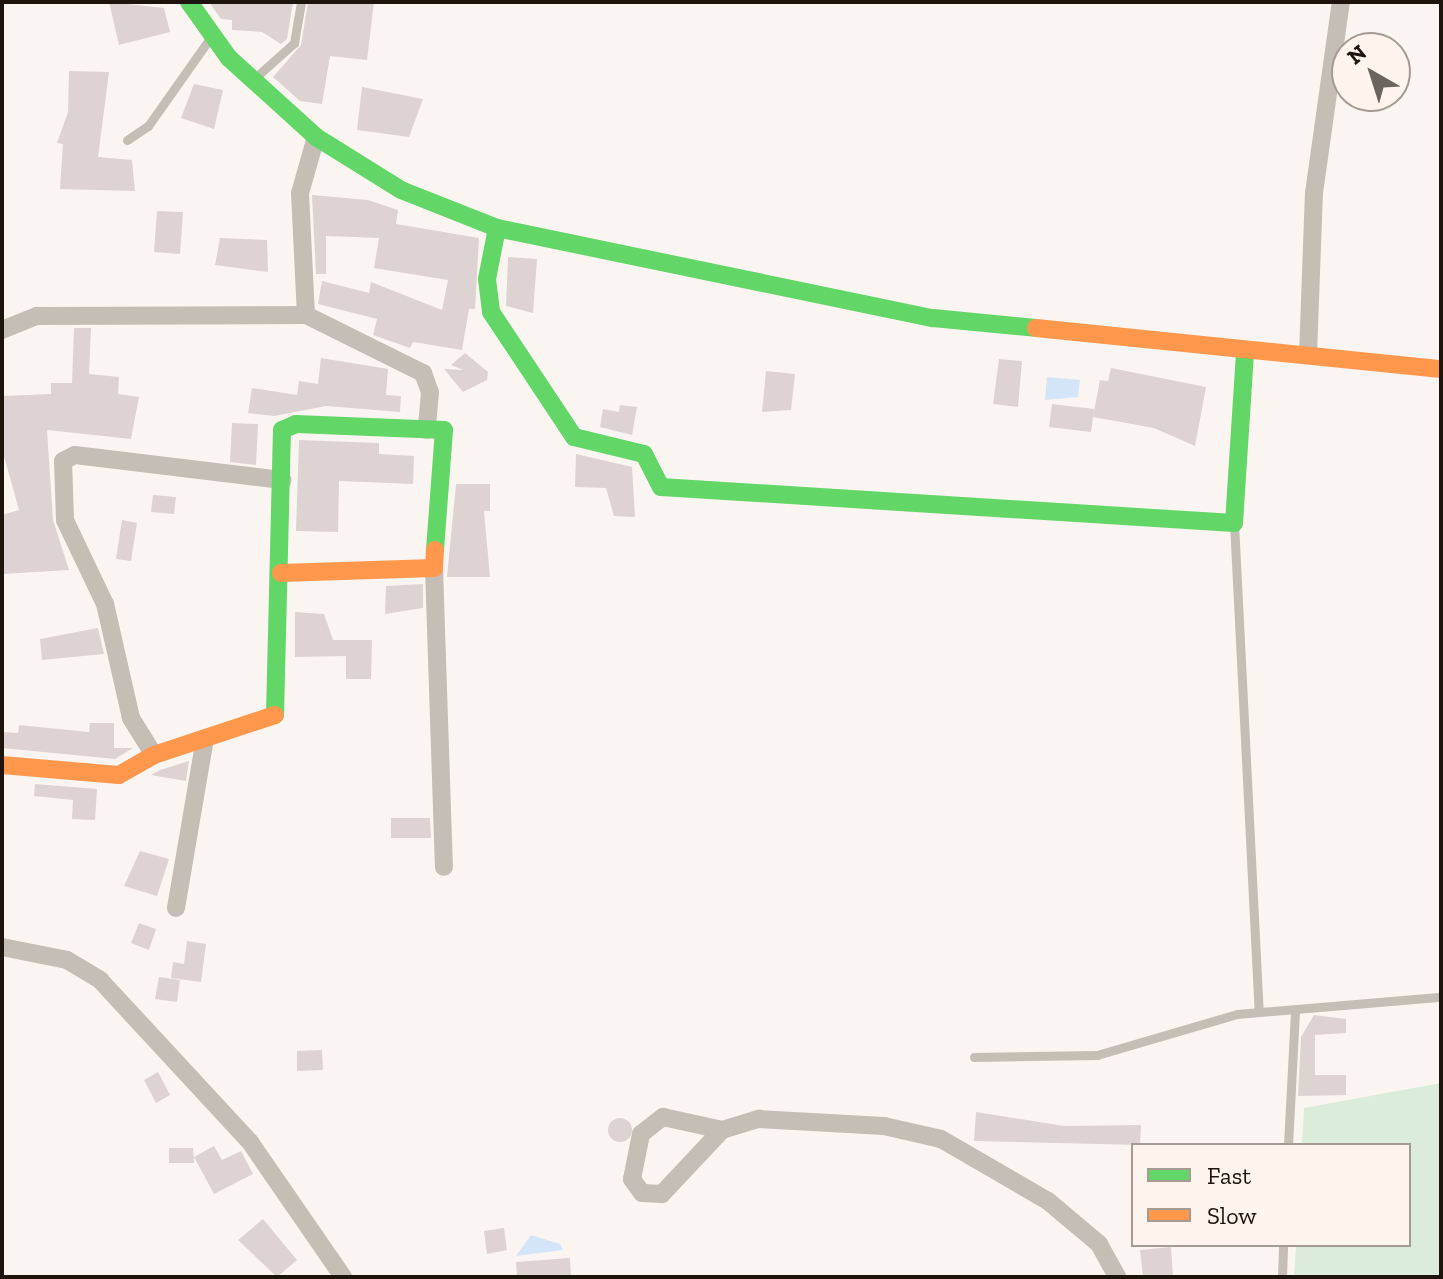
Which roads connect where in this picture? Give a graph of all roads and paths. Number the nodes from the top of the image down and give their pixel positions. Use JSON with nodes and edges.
{"nodes":[{"id":1,"x":189,"y":2,"type":"edge"},
{"id":2,"x":301,"y":2,"type":"edge"},
{"id":3,"x":1341,"y":2,"type":"edge"},
{"id":4,"x":212,"y":36,"type":"junction"},
{"id":5,"x":253,"y":80,"type":"junction"},
{"id":6,"x":316,"y":137,"type":"junction"},
{"id":7,"x":127,"y":140,"type":"dead end"},
{"id":8,"x":497,"y":228,"type":"junction"},
{"id":9,"x":306,"y":315,"type":"junction"},
{"id":10,"x":5,"y":325,"type":"edge"},
{"id":11,"x":1245,"y":353,"type":"junction"},
{"id":12,"x":1308,"y":355,"type":"junction"},
{"id":13,"x":1441,"y":369,"type":"edge"},
{"id":14,"x":427,"y":430,"type":"junction"},
{"id":15,"x":282,"y":480,"type":"junction"},
{"id":16,"x":1234,"y":523,"type":"junction"},
{"id":17,"x":434,"y":568,"type":"junction"},
{"id":18,"x":281,"y":573,"type":"junction"},
{"id":19,"x":204,"y":744,"type":"junction"},
{"id":20,"x":154,"y":755,"type":"junction"},
{"id":21,"x":2,"y":765,"type":"edge"},
{"id":22,"x":444,"y":867,"type":"dead end"},
{"id":23,"x":176,"y":908,"type":"dead end"},
{"id":24,"x":2,"y":947,"type":"edge"},
{"id":25,"x":1441,"y":997,"type":"edge"},
{"id":26,"x":1259,"y":1011,"type":"junction"},
{"id":27,"x":1295,"y":1012,"type":"junction"},
{"id":28,"x":974,"y":1057,"type":"dead end"},
{"id":29,"x":722,"y":1130,"type":"junction"},
{"id":30,"x":1288,"y":1143,"type":"edge"},
{"id":31,"x":1283,"y":1247,"type":"edge"},
{"id":32,"x":343,"y":1277,"type":"edge"},
{"id":33,"x":1117,"y":1277,"type":"edge"},
{"id":34,"x":1282,"y":1277,"type":"edge"}],
"edges":[{"from":1,"to":4,"type":"street"},
{"from":2,"to":5,"type":"lane"},
{"from":3,"to":12,"type":"street"},
{"from":4,"to":5,"type":"street"},
{"from":4,"to":7,"type":"lane"},
{"from":5,"to":6,"type":"street"},
{"from":6,"to":8,"type":"street"},
{"from":6,"to":9,"type":"street"},
{"from":8,"to":11,"type":"street"},
{"from":8,"to":16,"type":"street"},
{"from":9,"to":10,"type":"street"},
{"from":9,"to":14,"type":"street"},
{"from":11,"to":12,"type":"street"},
{"from":11,"to":16,"type":"street"},
{"from":12,"to":13,"type":"street"},
{"from":14,"to":15,"type":"street"},
{"from":14,"to":17,"type":"street"},
{"from":15,"to":18,"type":"street"},
{"from":15,"to":20,"type":"street"},
{"from":16,"to":26,"type":"lane"},
{"from":17,"to":18,"type":"street"},
{"from":17,"to":22,"type":"street"},
{"from":18,"to":19,"type":"street"},
{"from":19,"to":20,"type":"street"},
{"from":19,"to":23,"type":"street"},
{"from":20,"to":21,"type":"street"},
{"from":24,"to":32,"type":"street"},
{"from":25,"to":27,"type":"lane"},
{"from":26,"to":27,"type":"lane"},
{"from":26,"to":28,"type":"lane"},
{"from":27,"to":30,"type":"lane"},
{"from":29,"to":29,"type":"street"},
{"from":29,"to":33,"type":"street"},
{"from":31,"to":34,"type":"lane"}]}
